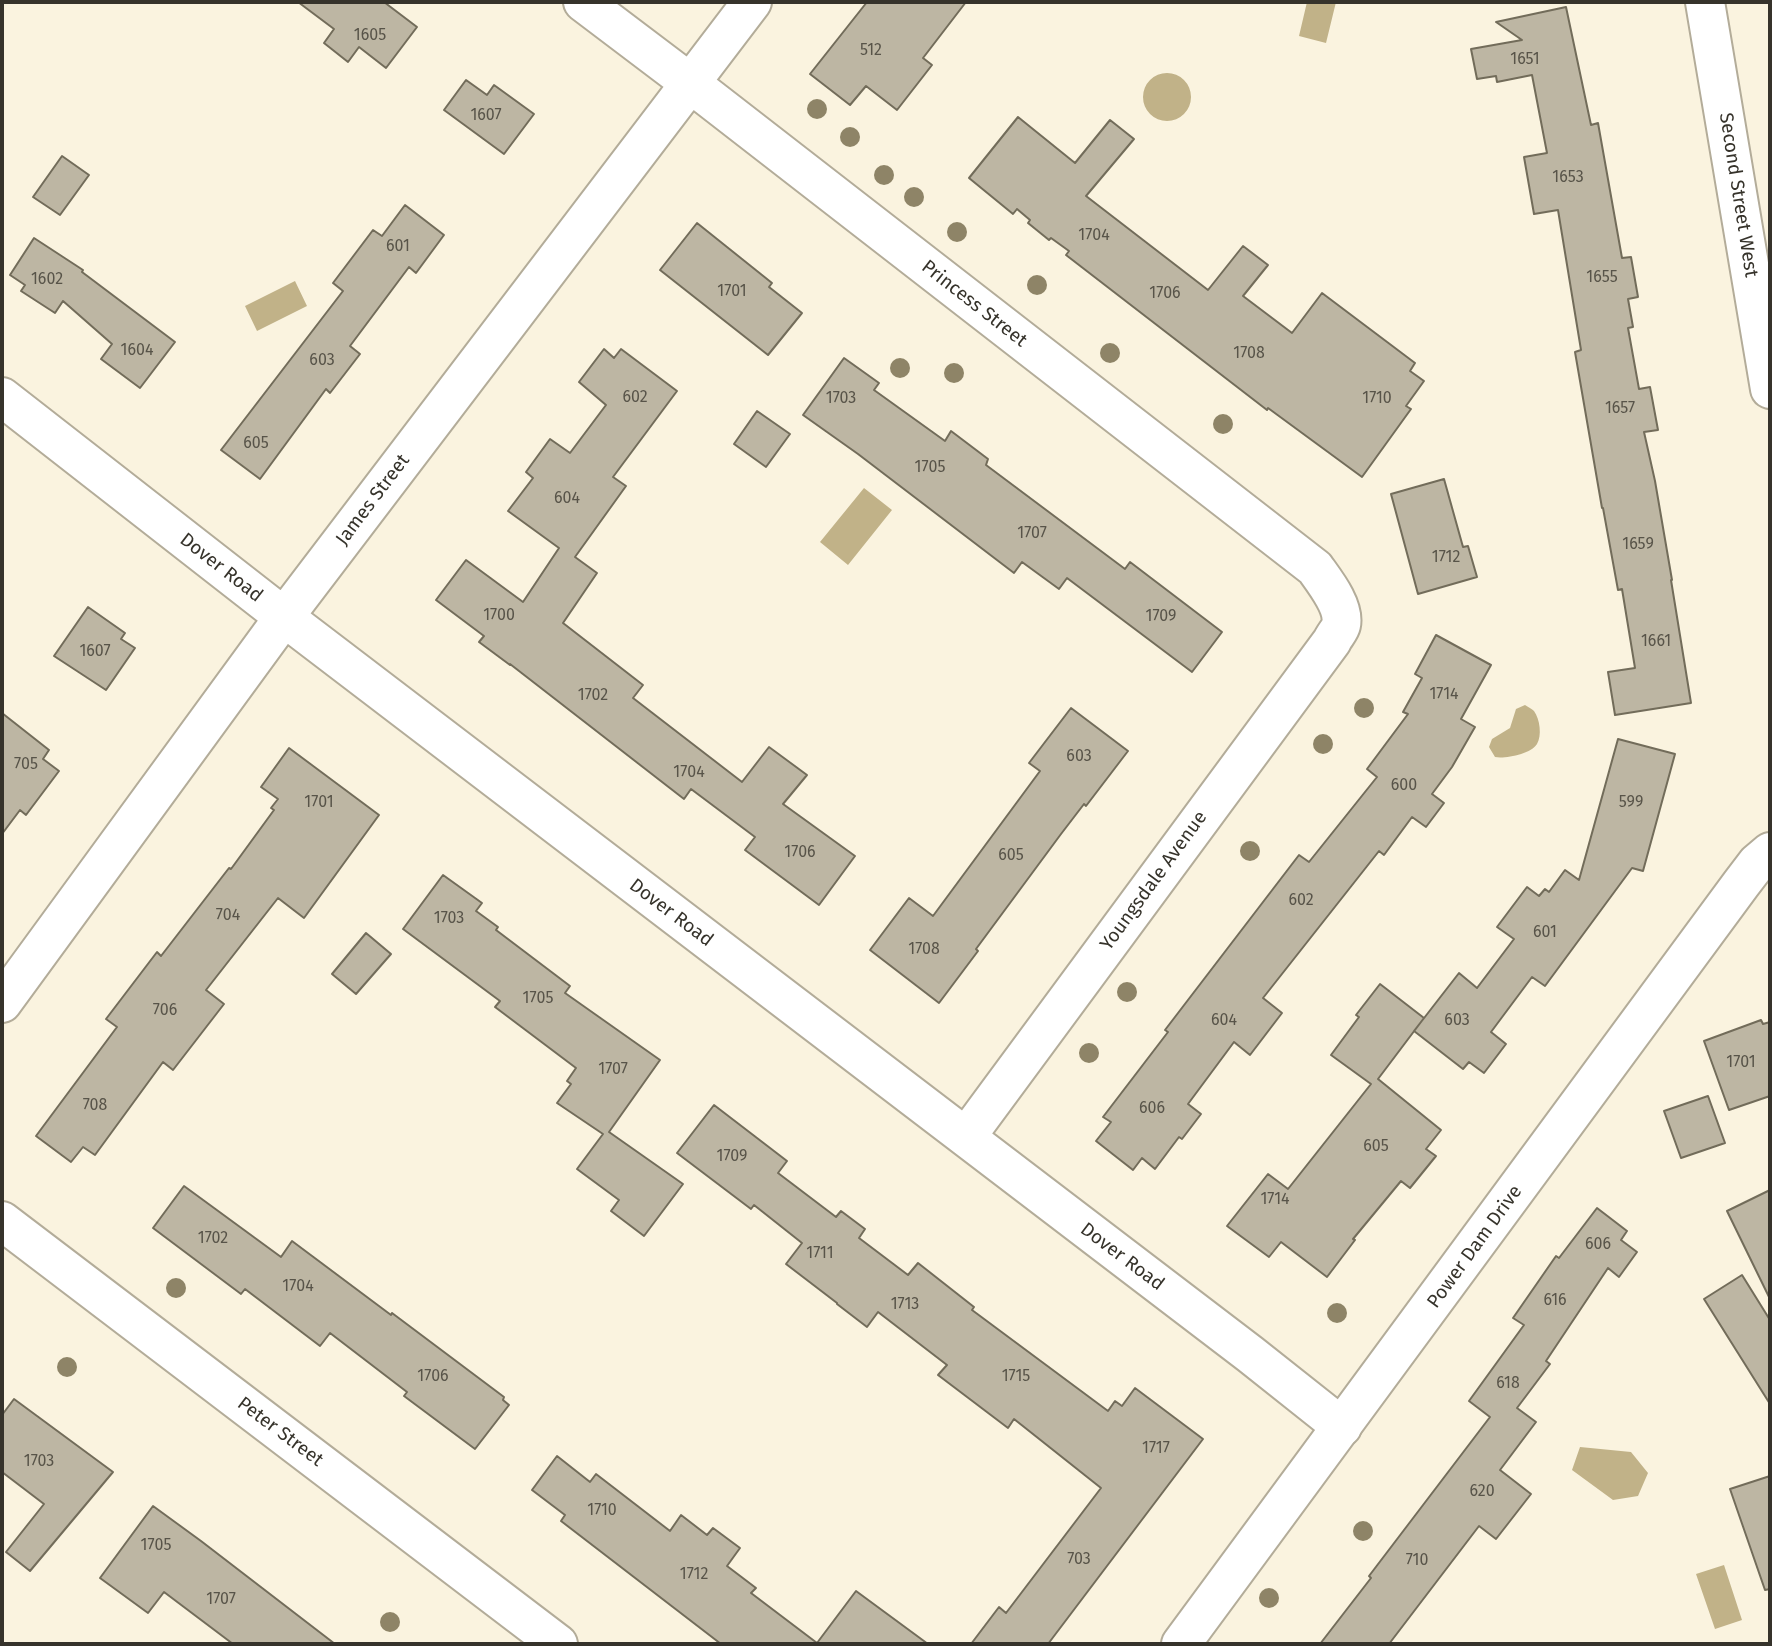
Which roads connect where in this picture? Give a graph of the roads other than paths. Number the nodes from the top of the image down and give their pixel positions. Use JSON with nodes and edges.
{"nodes":[{"id":1,"x":583,"y":2,"type":"edge"},
{"id":2,"x":752,"y":2,"type":"edge"},
{"id":3,"x":1705,"y":2,"type":"edge"},
{"id":4,"x":691,"y":83,"type":"junction"},
{"id":5,"x":1770,"y":389,"type":"edge"},
{"id":6,"x":2,"y":397,"type":"edge"},
{"id":7,"x":284,"y":617,"type":"junction"},
{"id":8,"x":1342,"y":624,"type":"joint"},
{"id":9,"x":1770,"y":852,"type":"edge"},
{"id":10,"x":2,"y":1003,"type":"edge"},
{"id":11,"x":965,"y":1137,"type":"junction"},
{"id":12,"x":2,"y":1221,"type":"edge"},
{"id":13,"x":1342,"y":1427,"type":"junction"},
{"id":14,"x":558,"y":1644,"type":"edge"},
{"id":15,"x":1181,"y":1644,"type":"edge"}],
"edges":[{"from":1,"to":4,"type":"street","name":"Princess Street"},
{"from":2,"to":4,"type":"street","name":"James Street"},
{"from":3,"to":5,"type":"street","name":"Second Street West"},
{"from":4,"to":7,"type":"street","name":"James Street"},
{"from":4,"to":8,"type":"street","name":"Princess Street"},
{"from":6,"to":7,"type":"street","name":"Dover Road"},
{"from":7,"to":10,"type":"street","name":"James Street"},
{"from":7,"to":11,"type":"street","name":"Dover Road"},
{"from":8,"to":11,"type":"street","name":"Youngsdale Avenue"},
{"from":9,"to":13,"type":"street","name":"Power Dam Drive"},
{"from":11,"to":13,"type":"street","name":"Dover Road"},
{"from":12,"to":14,"type":"street","name":"Peter Street"},
{"from":13,"to":15,"type":"street","name":"Power Dam Drive"}]}
